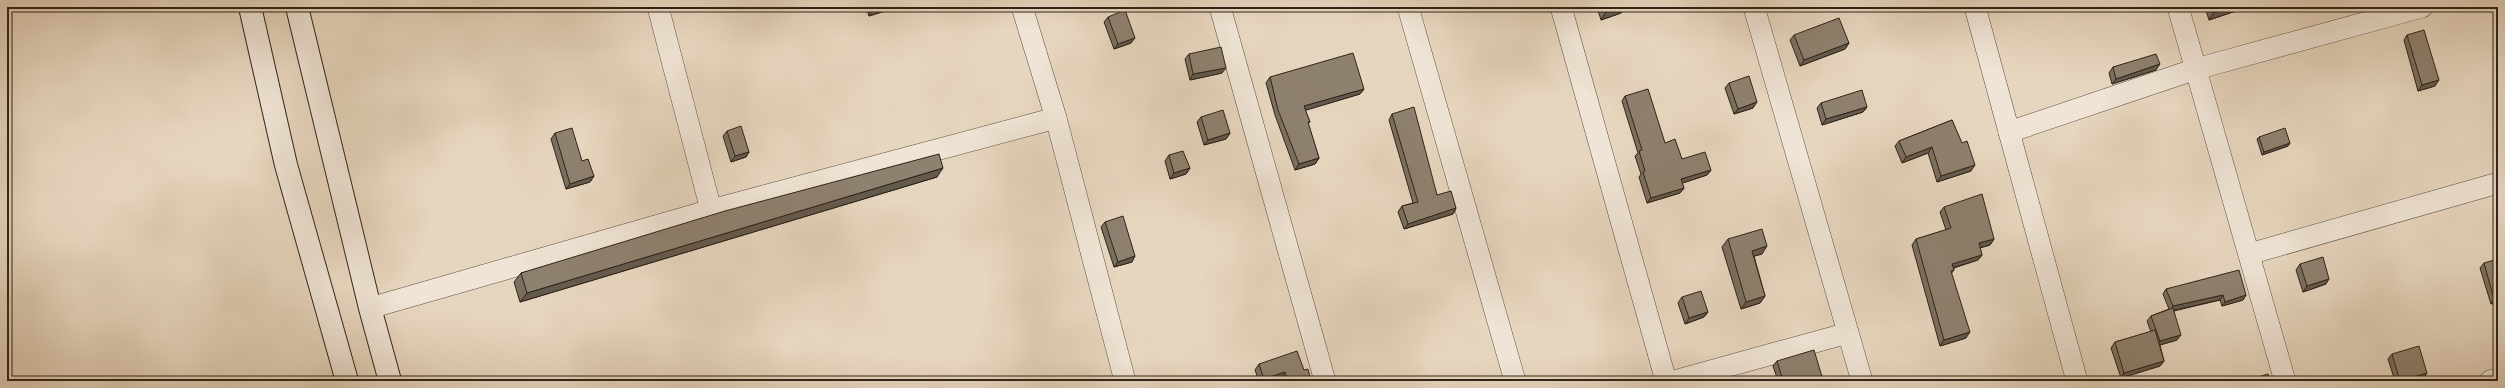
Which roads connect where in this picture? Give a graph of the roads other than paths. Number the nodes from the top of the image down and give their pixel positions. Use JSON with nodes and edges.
{"nodes":[{"id":1,"x":250,"y":7,"type":"edge"},
{"id":2,"x":297,"y":7,"type":"edge"},
{"id":3,"x":658,"y":7,"type":"edge"},
{"id":4,"x":1022,"y":7,"type":"edge"},
{"id":5,"x":1220,"y":7,"type":"edge"},
{"id":6,"x":1408,"y":7,"type":"edge"},
{"id":7,"x":1561,"y":7,"type":"edge"},
{"id":8,"x":1754,"y":7,"type":"edge"},
{"id":9,"x":1975,"y":7,"type":"edge"},
{"id":10,"x":2178,"y":7,"type":"edge"},
{"id":11,"x":2422,"y":7,"type":"edge"},
{"id":12,"x":2369,"y":14,"type":"edge"},
{"id":13,"x":2196,"y":69,"type":"junction"},
{"id":14,"x":1056,"y":118,"type":"junction"},
{"id":15,"x":2009,"y":132,"type":"junction"},
{"id":16,"x":2498,"y":183,"type":"edge"},
{"id":17,"x":711,"y":210,"type":"junction"},
{"id":18,"x":2249,"y":254,"type":"junction"},
{"id":19,"x":370,"y":308,"type":"junction"},
{"id":20,"x":1848,"y":333,"type":"junction"},
{"id":21,"x":2498,"y":379,"type":"edge"},
{"id":22,"x":347,"y":381,"type":"edge"},
{"id":23,"x":390,"y":381,"type":"edge"},
{"id":24,"x":1125,"y":381,"type":"edge"},
{"id":25,"x":1325,"y":381,"type":"edge"},
{"id":26,"x":1515,"y":381,"type":"edge"},
{"id":27,"x":1666,"y":381,"type":"edge"},
{"id":28,"x":1674,"y":381,"type":"edge"},
{"id":29,"x":1862,"y":381,"type":"edge"},
{"id":30,"x":2077,"y":381,"type":"edge"},
{"id":31,"x":2285,"y":381,"type":"edge"},
{"id":32,"x":2490,"y":381,"type":"edge"}],
"edges":[{"from":1,"to":22,"type":"main road"},
{"from":2,"to":19,"type":"main road"},
{"from":3,"to":17,"type":"street"},
{"from":4,"to":14,"type":"street"},
{"from":5,"to":25,"type":"street"},
{"from":6,"to":26,"type":"street"},
{"from":7,"to":27,"type":"street"},
{"from":8,"to":20,"type":"street"},
{"from":9,"to":15,"type":"street"},
{"from":10,"to":13,"type":"street"},
{"from":11,"to":12,"type":"street"},
{"from":12,"to":13,"type":"street"},
{"from":13,"to":15,"type":"street"},
{"from":13,"to":18,"type":"street"},
{"from":14,"to":17,"type":"street"},
{"from":14,"to":24,"type":"street"},
{"from":15,"to":30,"type":"street"},
{"from":16,"to":18,"type":"street"},
{"from":17,"to":19,"type":"street"},
{"from":18,"to":31,"type":"street"},
{"from":19,"to":23,"type":"main road"},
{"from":20,"to":28,"type":"street"},
{"from":20,"to":29,"type":"street"},
{"from":21,"to":32,"type":"street"}]}
